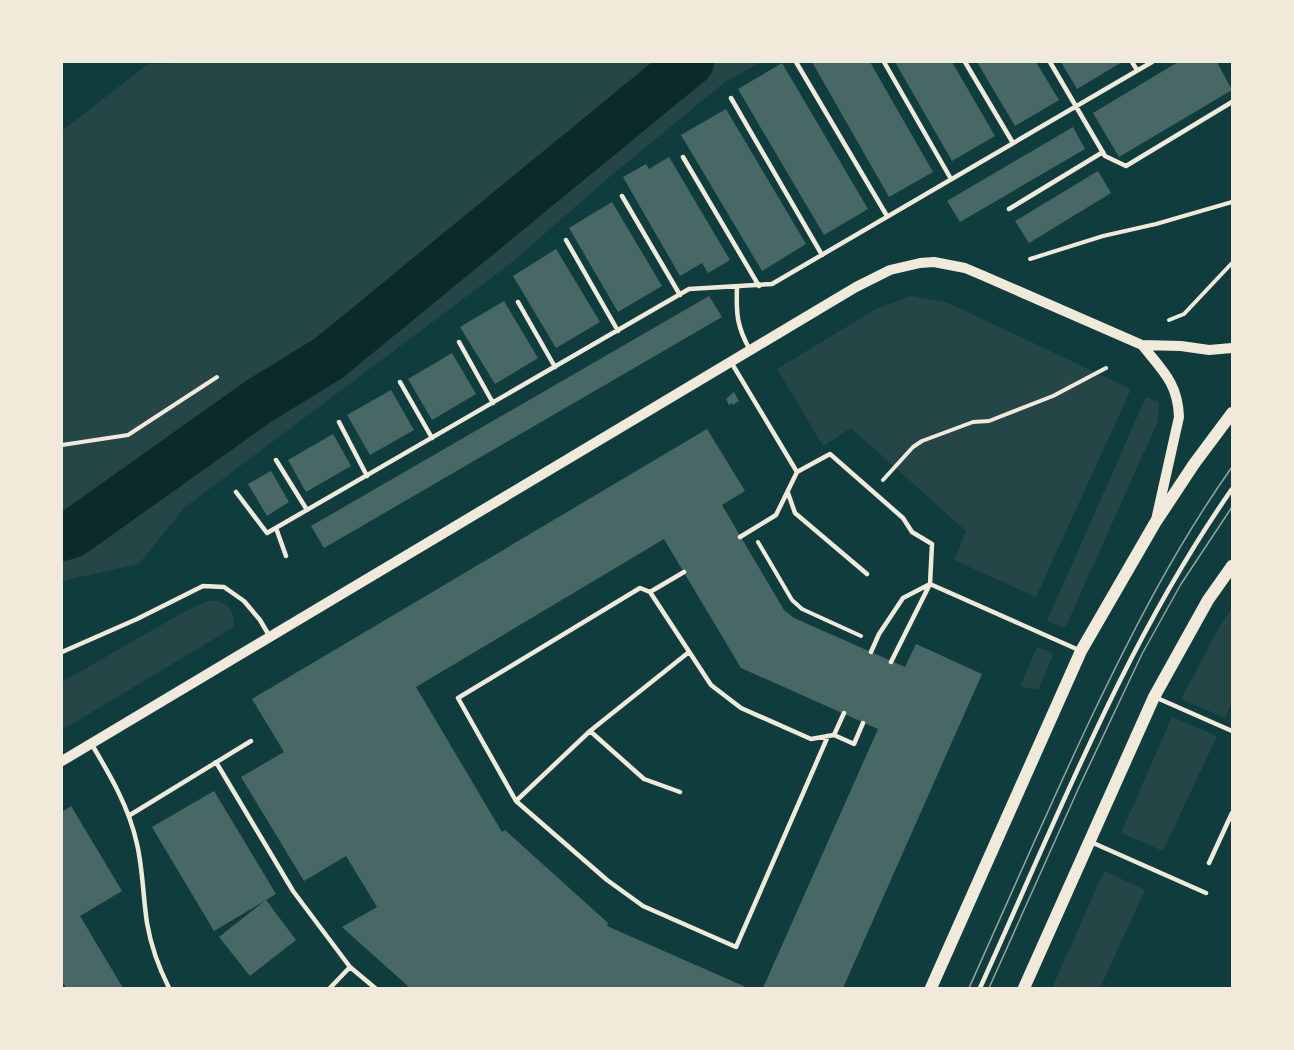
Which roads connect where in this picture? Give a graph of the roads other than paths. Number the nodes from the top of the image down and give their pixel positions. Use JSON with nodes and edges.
{"nodes":[{"id":1,"x":796,"y":62,"type":"edge"},
{"id":2,"x":884,"y":62,"type":"edge"},
{"id":3,"x":966,"y":62,"type":"edge"},
{"id":4,"x":1050,"y":62,"type":"edge"},
{"id":5,"x":1132,"y":62,"type":"edge"},
{"id":6,"x":1152,"y":62,"type":"edge"},
{"id":7,"x":1137,"y":70,"type":"junction"},
{"id":8,"x":731,"y":98,"type":"dead end"},
{"id":9,"x":1233,"y":102,"type":"edge"},
{"id":10,"x":1076,"y":106,"type":"junction"},
{"id":11,"x":1013,"y":143,"type":"junction"},
{"id":12,"x":1102,"y":152,"type":"junction"},
{"id":13,"x":683,"y":157,"type":"dead end"},
{"id":14,"x":951,"y":179,"type":"junction"},
{"id":15,"x":622,"y":196,"type":"dead end"},
{"id":16,"x":1009,"y":209,"type":"dead end"},
{"id":17,"x":887,"y":216,"type":"junction"},
{"id":18,"x":566,"y":240,"type":"dead end"},
{"id":19,"x":822,"y":255,"type":"junction"},
{"id":20,"x":759,"y":286,"type":"junction"},
{"id":21,"x":737,"y":288,"type":"junction"},
{"id":22,"x":680,"y":295,"type":"junction"},
{"id":23,"x":518,"y":302,"type":"dead end"},
{"id":24,"x":618,"y":331,"type":"junction"},
{"id":25,"x":459,"y":342,"type":"dead end"},
{"id":26,"x":1142,"y":345,"type":"junction"},
{"id":27,"x":1233,"y":348,"type":"edge"},
{"id":28,"x":750,"y":350,"type":"junction"},
{"id":29,"x":731,"y":362,"type":"junction"},
{"id":30,"x":555,"y":367,"type":"junction"},
{"id":31,"x":400,"y":382,"type":"dead end"},
{"id":32,"x":493,"y":403,"type":"junction"},
{"id":33,"x":1233,"y":413,"type":"edge"},
{"id":34,"x":339,"y":423,"type":"dead end"},
{"id":35,"x":432,"y":438,"type":"junction"},
{"id":36,"x":276,"y":460,"type":"dead end"},
{"id":37,"x":797,"y":472,"type":"junction"},
{"id":38,"x":367,"y":476,"type":"junction"},
{"id":39,"x":1233,"y":489,"type":"edge"},
{"id":40,"x":236,"y":492,"type":"dead end"},
{"id":41,"x":788,"y":493,"type":"junction"},
{"id":42,"x":307,"y":510,"type":"junction"},
{"id":43,"x":1155,"y":523,"type":"junction"},
{"id":44,"x":276,"y":528,"type":"junction"},
{"id":45,"x":740,"y":537,"type":"dead end"},
{"id":46,"x":286,"y":556,"type":"dead end"},
{"id":47,"x":1233,"y":566,"type":"edge"},
{"id":48,"x":684,"y":572,"type":"dead end"},
{"id":49,"x":867,"y":574,"type":"dead end"},
{"id":50,"x":930,"y":584,"type":"junction"},
{"id":51,"x":650,"y":592,"type":"junction"},
{"id":52,"x":270,"y":637,"type":"junction"},
{"id":53,"x":1081,"y":651,"type":"junction"},
{"id":54,"x":62,"y":652,"type":"edge"},
{"id":55,"x":689,"y":652,"type":"junction"},
{"id":56,"x":872,"y":652,"type":"dead end"},
{"id":57,"x":891,"y":662,"type":"dead end"},
{"id":58,"x":1154,"y":697,"type":"junction"},
{"id":59,"x":844,"y":713,"type":"dead end"},
{"id":60,"x":863,"y":723,"type":"dead end"},
{"id":61,"x":590,"y":731,"type":"junction"},
{"id":62,"x":1233,"y":731,"type":"edge"},
{"id":63,"x":831,"y":735,"type":"junction"},
{"id":64,"x":251,"y":741,"type":"dead end"},
{"id":65,"x":91,"y":743,"type":"junction"},
{"id":66,"x":62,"y":761,"type":"edge"},
{"id":67,"x":216,"y":762,"type":"junction"},
{"id":68,"x":680,"y":792,"type":"dead end"},
{"id":69,"x":516,"y":801,"type":"junction"},
{"id":70,"x":1233,"y":813,"type":"edge"},
{"id":71,"x":130,"y":815,"type":"junction"},
{"id":72,"x":1088,"y":841,"type":"junction"},
{"id":73,"x":1209,"y":863,"type":"dead end"},
{"id":74,"x":1206,"y":893,"type":"dead end"},
{"id":75,"x":350,"y":967,"type":"junction"},
{"id":76,"x":169,"y":988,"type":"edge"},
{"id":77,"x":330,"y":988,"type":"edge"},
{"id":78,"x":375,"y":988,"type":"edge"},
{"id":79,"x":931,"y":988,"type":"edge"},
{"id":80,"x":980,"y":988,"type":"edge"},
{"id":81,"x":1024,"y":988,"type":"edge"}],
"edges":[{"from":1,"to":17,"type":"lane"},
{"from":2,"to":14,"type":"lane"},
{"from":3,"to":11,"type":"lane"},
{"from":4,"to":10,"type":"lane"},
{"from":5,"to":7,"type":"lane"},
{"from":6,"to":7,"type":"lane"},
{"from":7,"to":10,"type":"lane"},
{"from":8,"to":19,"type":"lane"},
{"from":9,"to":12,"type":"lane"},
{"from":10,"to":11,"type":"lane"},
{"from":10,"to":12,"type":"lane"},
{"from":11,"to":14,"type":"lane"},
{"from":12,"to":16,"type":"lane"},
{"from":13,"to":20,"type":"lane"},
{"from":14,"to":17,"type":"lane"},
{"from":15,"to":22,"type":"lane"},
{"from":17,"to":19,"type":"lane"},
{"from":18,"to":24,"type":"lane"},
{"from":19,"to":20,"type":"lane"},
{"from":20,"to":21,"type":"lane"},
{"from":21,"to":22,"type":"lane"},
{"from":21,"to":28,"type":"lane"},
{"from":22,"to":24,"type":"lane"},
{"from":23,"to":30,"type":"lane"},
{"from":24,"to":30,"type":"lane"},
{"from":25,"to":32,"type":"lane"},
{"from":26,"to":27,"type":"street"},
{"from":26,"to":28,"type":"street"},
{"from":26,"to":43,"type":"street"},
{"from":28,"to":29,"type":"street"},
{"from":29,"to":37,"type":"lane"},
{"from":29,"to":52,"type":"street"},
{"from":30,"to":32,"type":"lane"},
{"from":31,"to":35,"type":"lane"},
{"from":32,"to":35,"type":"lane"},
{"from":33,"to":43,"type":"main road"},
{"from":34,"to":38,"type":"lane"},
{"from":35,"to":38,"type":"lane"},
{"from":36,"to":42,"type":"lane"},
{"from":37,"to":41,"type":"lane"},
{"from":37,"to":50,"type":"lane"},
{"from":38,"to":42,"type":"lane"},
{"from":39,"to":80,"type":"lane"},
{"from":40,"to":44,"type":"lane"},
{"from":41,"to":45,"type":"lane"},
{"from":41,"to":49,"type":"lane"},
{"from":42,"to":44,"type":"lane"},
{"from":43,"to":53,"type":"main road"},
{"from":44,"to":46,"type":"lane"},
{"from":47,"to":58,"type":"main road"},
{"from":48,"to":51,"type":"lane"},
{"from":50,"to":53,"type":"lane"},
{"from":50,"to":56,"type":"lane"},
{"from":50,"to":57,"type":"lane"},
{"from":51,"to":55,"type":"lane"},
{"from":51,"to":69,"type":"lane"},
{"from":52,"to":54,"type":"lane"},
{"from":52,"to":65,"type":"street"},
{"from":53,"to":79,"type":"main road"},
{"from":55,"to":61,"type":"lane"},
{"from":55,"to":63,"type":"lane"},
{"from":58,"to":62,"type":"lane"},
{"from":58,"to":72,"type":"main road"},
{"from":59,"to":63,"type":"lane"},
{"from":60,"to":63,"type":"lane"},
{"from":61,"to":68,"type":"lane"},
{"from":61,"to":69,"type":"lane"},
{"from":63,"to":69,"type":"lane"},
{"from":64,"to":67,"type":"lane"},
{"from":65,"to":66,"type":"street"},
{"from":65,"to":71,"type":"lane"},
{"from":67,"to":71,"type":"lane"},
{"from":67,"to":75,"type":"lane"},
{"from":70,"to":73,"type":"lane"},
{"from":71,"to":76,"type":"lane"},
{"from":72,"to":74,"type":"lane"},
{"from":72,"to":81,"type":"main road"},
{"from":75,"to":77,"type":"lane"},
{"from":75,"to":78,"type":"lane"}]}
